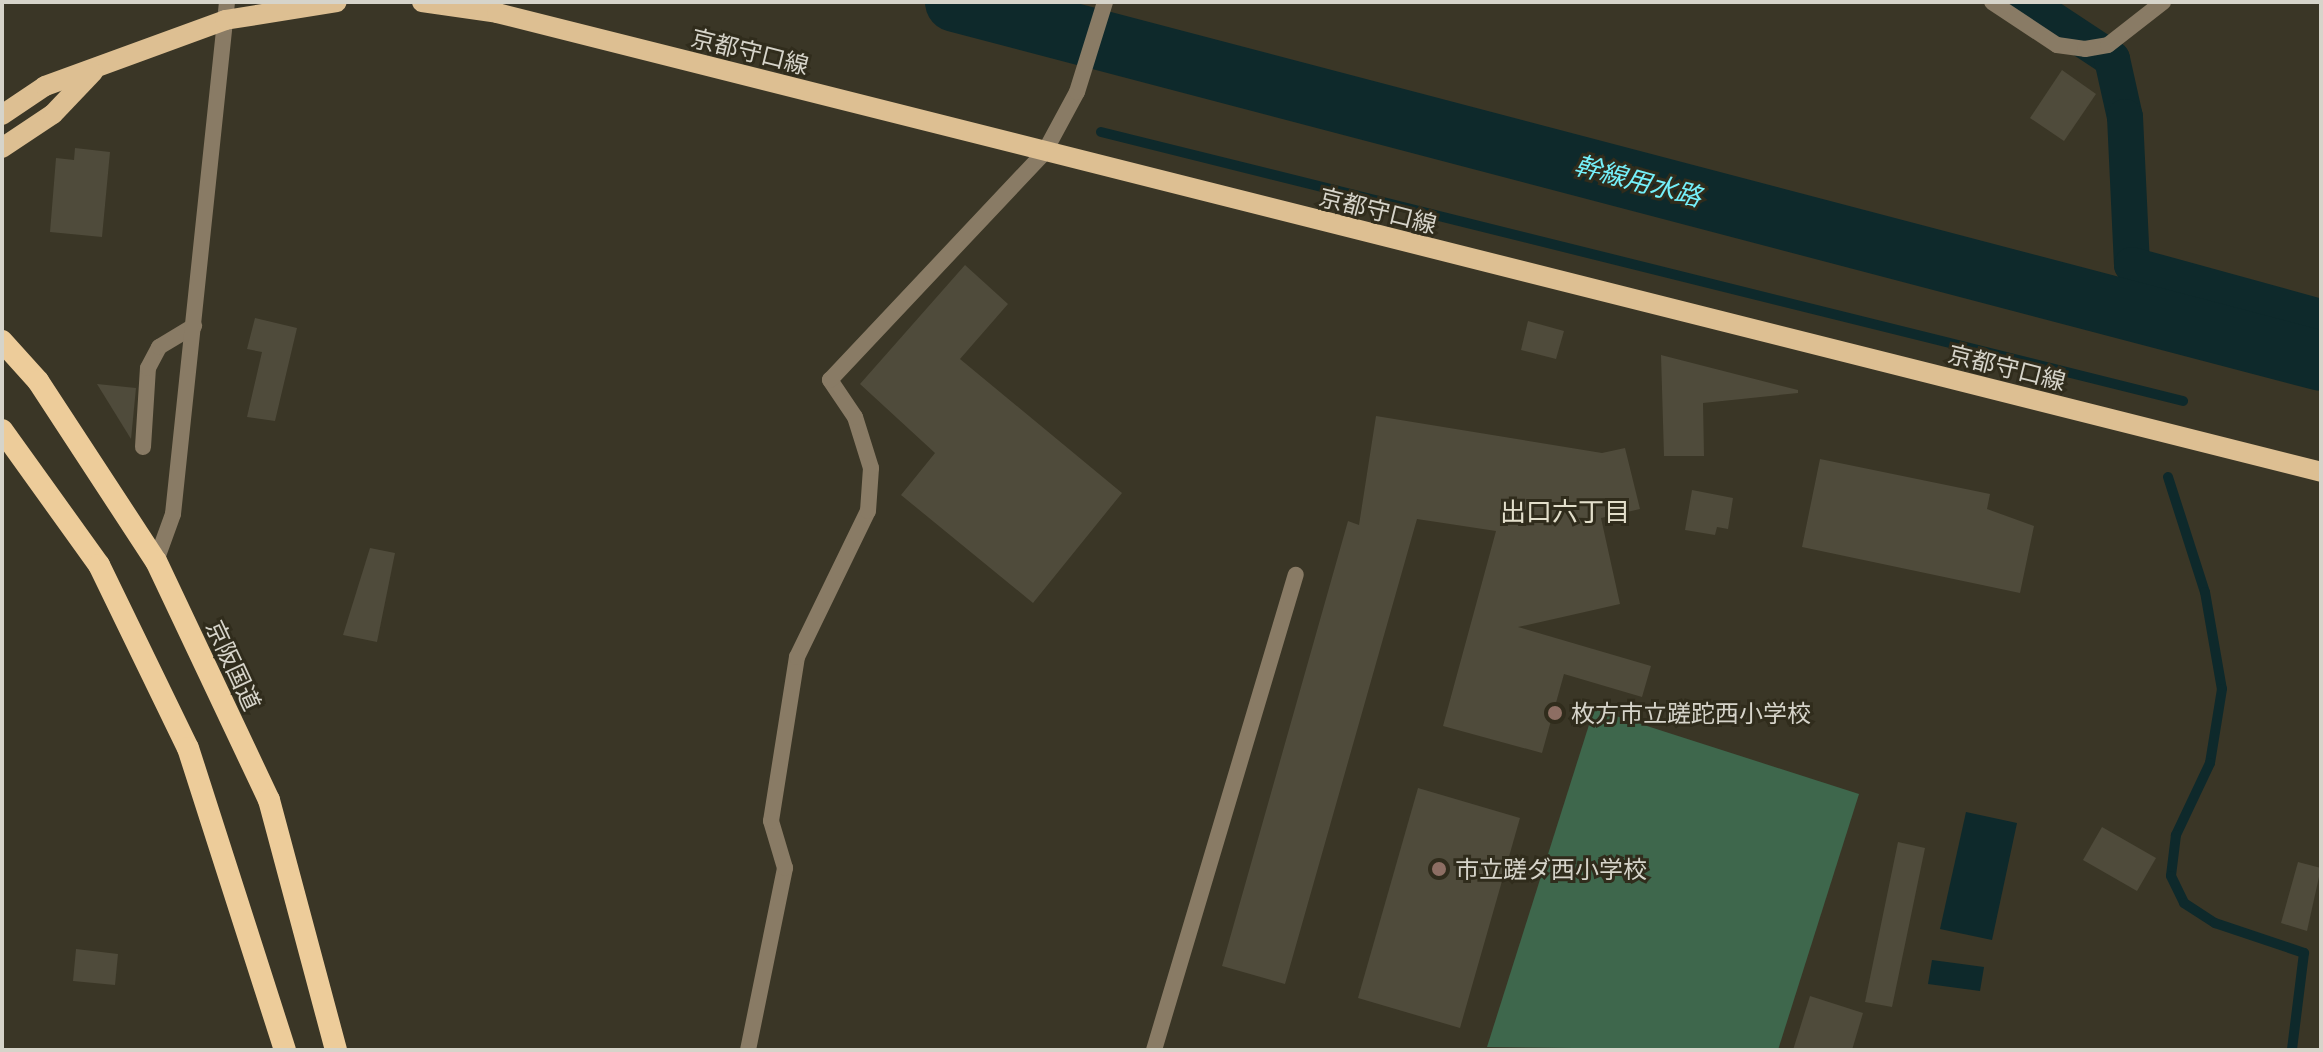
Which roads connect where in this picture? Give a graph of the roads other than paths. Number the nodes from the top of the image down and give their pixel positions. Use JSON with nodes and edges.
{"nodes":[{"id":1,"x":337,"y":2,"type":"edge"},
{"id":2,"x":422,"y":2,"type":"edge"},
{"id":3,"x":1105,"y":2,"type":"edge"},
{"id":4,"x":1992,"y":2,"type":"edge"},
{"id":5,"x":2163,"y":2,"type":"edge"},
{"id":6,"x":226,"y":11,"type":"edge"},
{"id":7,"x":96,"y":69,"type":"junction"},
{"id":8,"x":2,"y":115,"type":"edge"},
{"id":9,"x":2,"y":148,"type":"edge"},
{"id":10,"x":1044,"y":153,"type":"junction"},
{"id":11,"x":194,"y":326,"type":"junction"},
{"id":12,"x":2,"y":341,"type":"edge"},
{"id":13,"x":2,"y":430,"type":"edge"},
{"id":14,"x":143,"y":447,"type":"dead end"},
{"id":15,"x":2321,"y":472,"type":"edge"},
{"id":16,"x":156,"y":561,"type":"junction"},
{"id":17,"x":1296,"y":575,"type":"dead end"},
{"id":18,"x":285,"y":1050,"type":"edge"},
{"id":19,"x":336,"y":1050,"type":"edge"},
{"id":20,"x":748,"y":1050,"type":"edge"},
{"id":21,"x":1154,"y":1050,"type":"edge"}],
"edges":[{"from":1,"to":6,"type":"main road"},
{"from":2,"to":10,"type":"main road","name":"京都守口線"},
{"from":3,"to":10,"type":"street"},
{"from":4,"to":5,"type":"street"},
{"from":6,"to":7,"type":"main road"},
{"from":6,"to":11,"type":"street"},
{"from":7,"to":8,"type":"main road"},
{"from":7,"to":9,"type":"main road"},
{"from":10,"to":15,"type":"main road","name":"京都守口線"},
{"from":10,"to":20,"type":"street"},
{"from":11,"to":14,"type":"street"},
{"from":11,"to":16,"type":"street"},
{"from":12,"to":16,"type":"highway","name":"京阪国道"},
{"from":13,"to":18,"type":"highway"},
{"from":16,"to":19,"type":"highway","name":"京阪国道"},
{"from":17,"to":21,"type":"street"}]}
